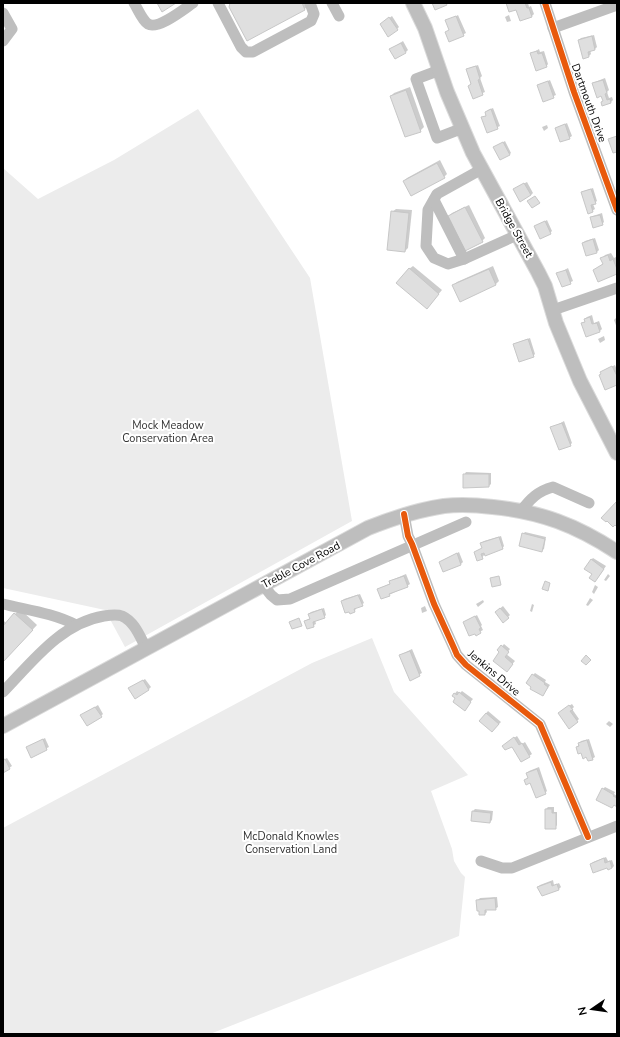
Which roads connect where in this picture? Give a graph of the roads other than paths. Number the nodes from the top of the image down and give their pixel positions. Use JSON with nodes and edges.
{"nodes":[{"id":1,"x":134,"y":3,"type":"edge"},
{"id":2,"x":193,"y":3,"type":"edge"},
{"id":3,"x":218,"y":3,"type":"edge"},
{"id":4,"x":310,"y":3,"type":"edge"},
{"id":5,"x":332,"y":3,"type":"edge"},
{"id":6,"x":413,"y":3,"type":"edge"},
{"id":7,"x":545,"y":3,"type":"edge"},
{"id":8,"x":617,"y":5,"type":"edge"},
{"id":9,"x":3,"y":13,"type":"edge"},
{"id":10,"x":339,"y":16,"type":"dead end"},
{"id":11,"x":553,"y":28,"type":"junction"},
{"id":12,"x":3,"y":41,"type":"edge"},
{"id":13,"x":440,"y":70,"type":"junction"},
{"id":14,"x":463,"y":128,"type":"junction"},
{"id":15,"x":482,"y":169,"type":"junction"},
{"id":16,"x":434,"y":200,"type":"junction"},
{"id":17,"x":617,"y":210,"type":"edge"},
{"id":18,"x":517,"y":235,"type":"junction"},
{"id":19,"x":464,"y":260,"type":"junction"},
{"id":20,"x":617,"y":288,"type":"edge"},
{"id":21,"x":552,"y":310,"type":"junction"},
{"id":22,"x":617,"y":453,"type":"edge"},
{"id":23,"x":589,"y":502,"type":"dead end"},
{"id":24,"x":521,"y":511,"type":"junction"},
{"id":25,"x":404,"y":514,"type":"junction"},
{"id":26,"x":466,"y":522,"type":"dead end"},
{"id":27,"x":412,"y":544,"type":"junction"},
{"id":28,"x":617,"y":552,"type":"edge"},
{"id":29,"x":263,"y":585,"type":"junction"},
{"id":30,"x":3,"y":604,"type":"edge"},
{"id":31,"x":76,"y":625,"type":"junction"},
{"id":32,"x":146,"y":648,"type":"junction"},
{"id":33,"x":3,"y":691,"type":"edge"},
{"id":34,"x":3,"y":726,"type":"edge"},
{"id":35,"x":617,"y":826,"type":"edge"},
{"id":36,"x":588,"y":837,"type":"junction"},
{"id":37,"x":481,"y":861,"type":"dead end"}],
"edges":[{"from":1,"to":2,"type":"street"},
{"from":3,"to":4,"type":"street"},
{"from":5,"to":10,"type":"street"},
{"from":6,"to":13,"type":"main road","name":"Bridge Street"},
{"from":7,"to":11,"type":"street","name":"Dartmouth Drive"},
{"from":8,"to":11,"type":"street"},
{"from":9,"to":12,"type":"street"},
{"from":11,"to":17,"type":"street","name":"Dartmouth Drive"},
{"from":13,"to":14,"type":"main road","name":"Bridge Street"},
{"from":13,"to":14,"type":"street"},
{"from":14,"to":15,"type":"main road","name":"Bridge Street"},
{"from":15,"to":16,"type":"street"},
{"from":15,"to":18,"type":"main road","name":"Bridge Street"},
{"from":16,"to":19,"type":"street"},
{"from":16,"to":19,"type":"street"},
{"from":18,"to":19,"type":"street"},
{"from":18,"to":21,"type":"main road","name":"Bridge Street"},
{"from":20,"to":21,"type":"street"},
{"from":21,"to":22,"type":"main road","name":"Bridge Street"},
{"from":23,"to":24,"type":"street"},
{"from":24,"to":25,"type":"main road","name":"Treble Cove Road"},
{"from":24,"to":28,"type":"main road","name":"Treble Cove Road"},
{"from":25,"to":27,"type":"street","name":"Jenkins Drive"},
{"from":25,"to":29,"type":"main road","name":"Treble Cove Road"},
{"from":26,"to":27,"type":"street"},
{"from":27,"to":29,"type":"street"},
{"from":27,"to":36,"type":"street","name":"Jenkins Drive"},
{"from":29,"to":32,"type":"main road","name":"Treble Cove Road"},
{"from":30,"to":31,"type":"street"},
{"from":31,"to":32,"type":"street"},
{"from":31,"to":33,"type":"street"},
{"from":32,"to":34,"type":"main road","name":"Treble Cove Road"},
{"from":35,"to":36,"type":"street"},
{"from":36,"to":37,"type":"street"}]}
